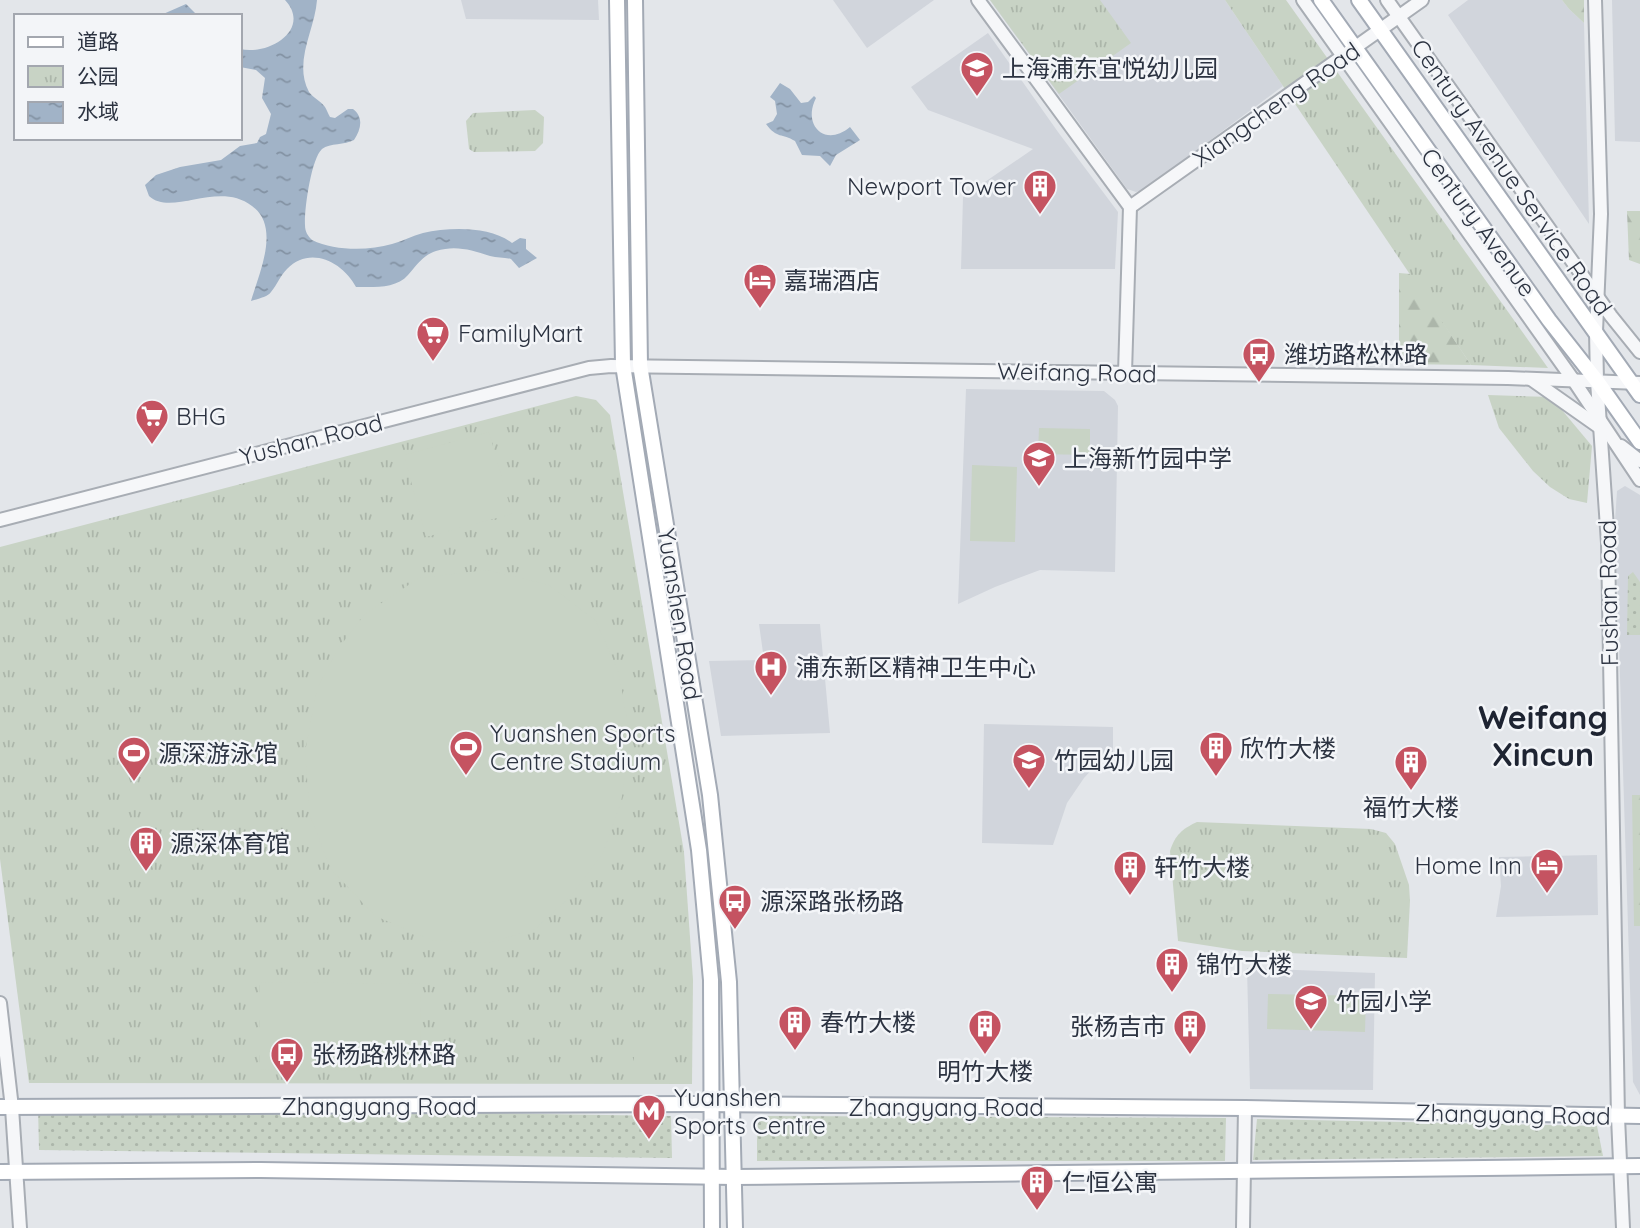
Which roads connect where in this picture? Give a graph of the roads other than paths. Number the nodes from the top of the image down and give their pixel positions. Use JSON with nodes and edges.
{"nodes":[{"id":1,"x":617,"y":0,"type":"edge"},
{"id":2,"x":635,"y":0,"type":"edge"},
{"id":3,"x":978,"y":0,"type":"edge"},
{"id":4,"x":1303,"y":0,"type":"edge"},
{"id":5,"x":1321,"y":0,"type":"edge"},
{"id":6,"x":1359,"y":0,"type":"edge"},
{"id":7,"x":1387,"y":0,"type":"edge"},
{"id":8,"x":1422,"y":0,"type":"edge"},
{"id":9,"x":1595,"y":0,"type":"edge"},
{"id":10,"x":1398,"y":17,"type":"junction"},
{"id":11,"x":1380,"y":30,"type":"junction"},
{"id":12,"x":1349,"y":53,"type":"junction"},
{"id":13,"x":1130,"y":207,"type":"junction"},
{"id":14,"x":1598,"y":298,"type":"junction"},
{"id":15,"x":1596,"y":332,"type":"junction"},
{"id":16,"x":1640,"y":352,"type":"edge"},
{"id":17,"x":623,"y":365,"type":"junction"},
{"id":18,"x":640,"y":365,"type":"junction"},
{"id":19,"x":1125,"y":373,"type":"junction"},
{"id":20,"x":1531,"y":379,"type":"junction"},
{"id":21,"x":1574,"y":381,"type":"junction"},
{"id":22,"x":1597,"y":381,"type":"junction"},
{"id":23,"x":1637,"y":387,"type":"edge"},
{"id":24,"x":1603,"y":429,"type":"junction"},
{"id":25,"x":1640,"y":442,"type":"edge"},
{"id":26,"x":1635,"y":464,"type":"edge"},
{"id":27,"x":1603,"y":467,"type":"junction"},
{"id":28,"x":1640,"y":480,"type":"edge"},
{"id":29,"x":0,"y":520,"type":"edge"},
{"id":30,"x":0,"y":1003,"type":"edge"},
{"id":31,"x":713,"y":1105,"type":"junction"},
{"id":32,"x":732,"y":1105,"type":"junction"},
{"id":33,"x":6,"y":1108,"type":"edge"},
{"id":34,"x":1245,"y":1108,"type":"junction"},
{"id":35,"x":1618,"y":1116,"type":"junction"},
{"id":36,"x":1640,"y":1116,"type":"edge"},
{"id":37,"x":1620,"y":1166,"type":"junction"},
{"id":38,"x":1640,"y":1166,"type":"edge"},
{"id":39,"x":0,"y":1172,"type":"edge"},
{"id":40,"x":17,"y":1172,"type":"junction"},
{"id":41,"x":1244,"y":1172,"type":"junction"},
{"id":42,"x":711,"y":1177,"type":"junction"},
{"id":43,"x":734,"y":1177,"type":"junction"},
{"id":44,"x":20,"y":1228,"type":"edge"},
{"id":45,"x":712,"y":1228,"type":"edge"},
{"id":46,"x":735,"y":1228,"type":"edge"},
{"id":47,"x":1243,"y":1228,"type":"edge"},
{"id":48,"x":1623,"y":1228,"type":"edge"}],
"edges":[{"from":1,"to":17,"type":"main road","name":"Yuanshen Road"},
{"from":2,"to":18,"type":"main road","name":"Yuanshen Road"},
{"from":3,"to":13,"type":"street"},
{"from":4,"to":12,"type":"street"},
{"from":5,"to":12,"type":"main road","name":"Century Avenue"},
{"from":6,"to":11,"type":"main road","name":"Century Avenue"},
{"from":7,"to":10,"type":"street","name":"Century Avenue Service Road"},
{"from":8,"to":10,"type":"street","name":"Xiangcheng Road"},
{"from":9,"to":14,"type":"street","name":"Fushan Road"},
{"from":10,"to":11,"type":"street","name":"Xiangcheng Road"},
{"from":10,"to":14,"type":"street","name":"Century Avenue Service Road"},
{"from":11,"to":12,"type":"street","name":"Xiangcheng Road"},
{"from":11,"to":15,"type":"main road","name":"Century Avenue"},
{"from":12,"to":13,"type":"street","name":"Xiangcheng Road"},
{"from":12,"to":21,"type":"street"},
{"from":12,"to":22,"type":"main road","name":"Century Avenue"},
{"from":13,"to":19,"type":"street"},
{"from":14,"to":15,"type":"street","name":"Fushan Road"},
{"from":14,"to":16,"type":"street","name":"Century Avenue Service Road"},
{"from":15,"to":22,"type":"street","name":"Fushan Road"},
{"from":15,"to":23,"type":"main road","name":"Century Avenue"},
{"from":17,"to":18,"type":"street","name":"Weifang Road"},
{"from":17,"to":29,"type":"street","name":"Yushan Road"},
{"from":17,"to":31,"type":"main road","name":"Yuanshen Road"},
{"from":18,"to":19,"type":"street","name":"Weifang Road"},
{"from":18,"to":32,"type":"main road","name":"Yuanshen Road"},
{"from":19,"to":20,"type":"street","name":"Weifang Road"},
{"from":20,"to":21,"type":"street","name":"Weifang Road"},
{"from":20,"to":24,"type":"street"},
{"from":21,"to":22,"type":"street","name":"Weifang Road"},
{"from":21,"to":24,"type":"street"},
{"from":22,"to":23,"type":"street","name":"Weifang Road"},
{"from":22,"to":24,"type":"street","name":"Fushan Road"},
{"from":22,"to":25,"type":"main road","name":"Century Avenue"},
{"from":24,"to":26,"type":"street"},
{"from":24,"to":27,"type":"street","name":"Fushan Road"},
{"from":26,"to":27,"type":"street"},
{"from":26,"to":28,"type":"street"},
{"from":27,"to":35,"type":"street","name":"Fushan Road"},
{"from":30,"to":33,"type":"street"},
{"from":31,"to":32,"type":"main road","name":"Zhangyang Road"},
{"from":31,"to":33,"type":"main road","name":"Zhangyang Road"},
{"from":31,"to":42,"type":"main road","name":"Yuanshen Road"},
{"from":32,"to":34,"type":"main road","name":"Zhangyang Road"},
{"from":32,"to":43,"type":"main road","name":"Yuanshen Road"},
{"from":33,"to":40,"type":"street"},
{"from":34,"to":35,"type":"main road","name":"Zhangyang Road"},
{"from":34,"to":41,"type":"street"},
{"from":35,"to":36,"type":"main road","name":"Zhangyang Road"},
{"from":35,"to":37,"type":"street","name":"Fushan Road"},
{"from":37,"to":38,"type":"main road","name":"Zhangyang Road"},
{"from":37,"to":41,"type":"main road","name":"Zhangyang Road"},
{"from":37,"to":48,"type":"street","name":"Fushan Road"},
{"from":39,"to":40,"type":"main road","name":"Zhangyang Road"},
{"from":40,"to":42,"type":"main road","name":"Zhangyang Road"},
{"from":40,"to":44,"type":"street"},
{"from":41,"to":43,"type":"main road","name":"Zhangyang Road"},
{"from":41,"to":47,"type":"street"},
{"from":42,"to":43,"type":"main road","name":"Zhangyang Road"},
{"from":42,"to":45,"type":"main road","name":"Yuanshen Road"},
{"from":43,"to":46,"type":"main road","name":"Yuanshen Road"}]}
